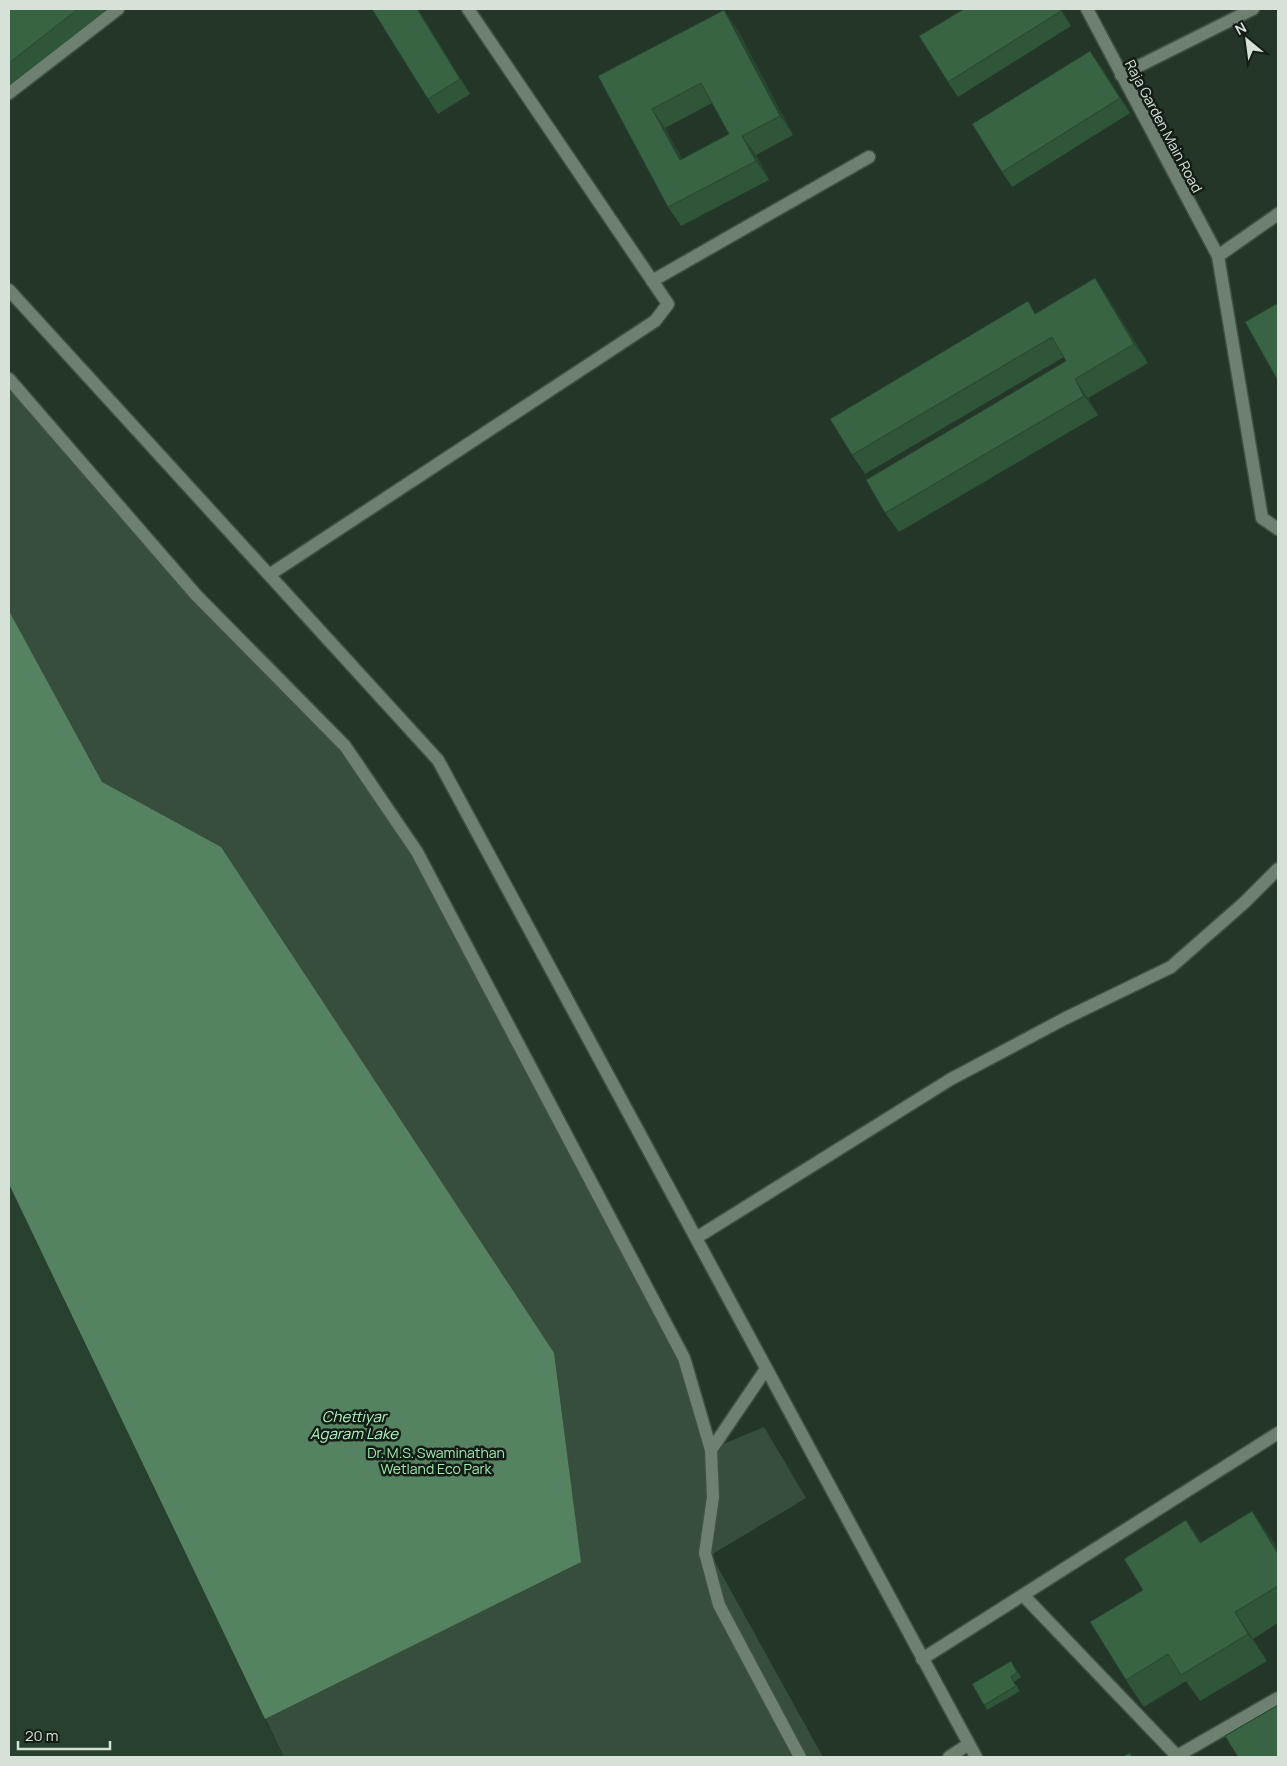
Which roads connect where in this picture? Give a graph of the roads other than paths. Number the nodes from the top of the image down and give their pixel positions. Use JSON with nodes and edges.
{"nodes":[{"id":1,"x":118,"y":9,"type":"edge"},
{"id":2,"x":468,"y":9,"type":"edge"},
{"id":3,"x":1086,"y":9,"type":"edge"},
{"id":4,"x":1253,"y":9,"type":"edge"},
{"id":5,"x":1121,"y":75,"type":"junction"},
{"id":6,"x":9,"y":93,"type":"edge"},
{"id":7,"x":869,"y":157,"type":"dead end"},
{"id":8,"x":1278,"y":214,"type":"edge"},
{"id":9,"x":1218,"y":256,"type":"junction"},
{"id":10,"x":652,"y":281,"type":"junction"},
{"id":11,"x":9,"y":290,"type":"edge"},
{"id":12,"x":9,"y":379,"type":"edge"},
{"id":13,"x":1278,"y":529,"type":"edge"},
{"id":14,"x":269,"y":575,"type":"junction"},
{"id":15,"x":1278,"y":869,"type":"edge"},
{"id":16,"x":696,"y":1238,"type":"junction"},
{"id":17,"x":766,"y":1369,"type":"junction"},
{"id":18,"x":1278,"y":1433,"type":"edge"},
{"id":19,"x":711,"y":1450,"type":"junction"},
{"id":20,"x":1023,"y":1595,"type":"junction"},
{"id":21,"x":922,"y":1659,"type":"junction"},
{"id":22,"x":1278,"y":1698,"type":"edge"},
{"id":23,"x":969,"y":1744,"type":"junction"},
{"id":24,"x":1178,"y":1756,"type":"edge"},
{"id":25,"x":800,"y":1757,"type":"edge"},
{"id":26,"x":949,"y":1757,"type":"edge"},
{"id":27,"x":976,"y":1757,"type":"edge"}],
"edges":[{"from":1,"to":6,"type":"street"},
{"from":2,"to":10,"type":"street"},
{"from":3,"to":5,"type":"street","name":"Raja Garden Main Road"},
{"from":4,"to":5,"type":"street"},
{"from":5,"to":9,"type":"street","name":"Raja Garden Main Road"},
{"from":7,"to":10,"type":"street"},
{"from":8,"to":9,"type":"street"},
{"from":9,"to":13,"type":"street","name":"Raja Garden Main Road"},
{"from":10,"to":14,"type":"street"},
{"from":11,"to":14,"type":"street"},
{"from":12,"to":19,"type":"street"},
{"from":14,"to":16,"type":"street"},
{"from":15,"to":16,"type":"street"},
{"from":16,"to":17,"type":"street"},
{"from":17,"to":19,"type":"street"},
{"from":17,"to":21,"type":"street"},
{"from":18,"to":20,"type":"street"},
{"from":19,"to":25,"type":"street"},
{"from":20,"to":21,"type":"street"},
{"from":20,"to":24,"type":"street"},
{"from":21,"to":23,"type":"street"},
{"from":22,"to":24,"type":"street"},
{"from":23,"to":26,"type":"street"},
{"from":23,"to":27,"type":"street"}]}
